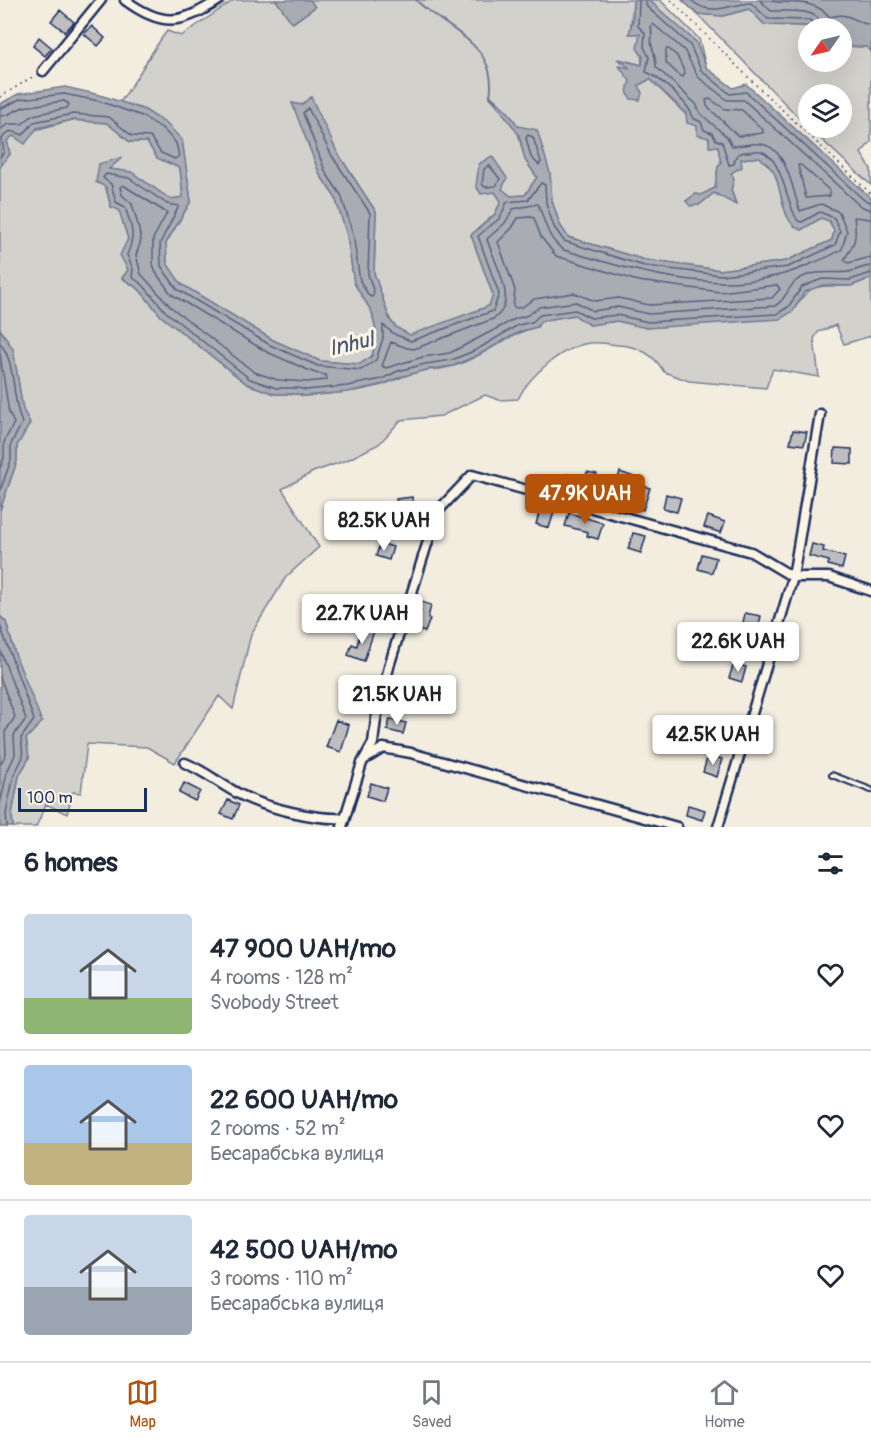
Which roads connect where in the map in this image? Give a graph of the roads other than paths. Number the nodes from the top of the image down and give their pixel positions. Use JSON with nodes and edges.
{"nodes":[{"id":1,"x":101,"y":0,"type":"edge"},
{"id":2,"x":125,"y":0,"type":"edge"},
{"id":3,"x":219,"y":0,"type":"edge"},
{"id":4,"x":43,"y":71,"type":"road end"},
{"id":5,"x":820,"y":414,"type":"dead end"},
{"id":6,"x":793,"y":577,"type":"junction"},
{"id":7,"x":871,"y":591,"type":"edge"},
{"id":8,"x":185,"y":763,"type":"dead end"},
{"id":9,"x":362,"y":763,"type":"junction"},
{"id":10,"x":832,"y":775,"type":"dead end"},
{"id":11,"x":871,"y":790,"type":"edge"},
{"id":12,"x":344,"y":823,"type":"edge"},
{"id":13,"x":677,"y":827,"type":"edge"},
{"id":14,"x":718,"y":827,"type":"edge"}],
"edges":[{"from":1,"to":4,"type":"street"},
{"from":2,"to":3,"type":"street"},
{"from":5,"to":6,"type":"street"},
{"from":6,"to":7,"type":"street"},
{"from":6,"to":9,"type":"street"},
{"from":6,"to":14,"type":"street"},
{"from":8,"to":12,"type":"street"},
{"from":9,"to":12,"type":"street"},
{"from":9,"to":13,"type":"street"},
{"from":10,"to":11,"type":"lane"}]}
